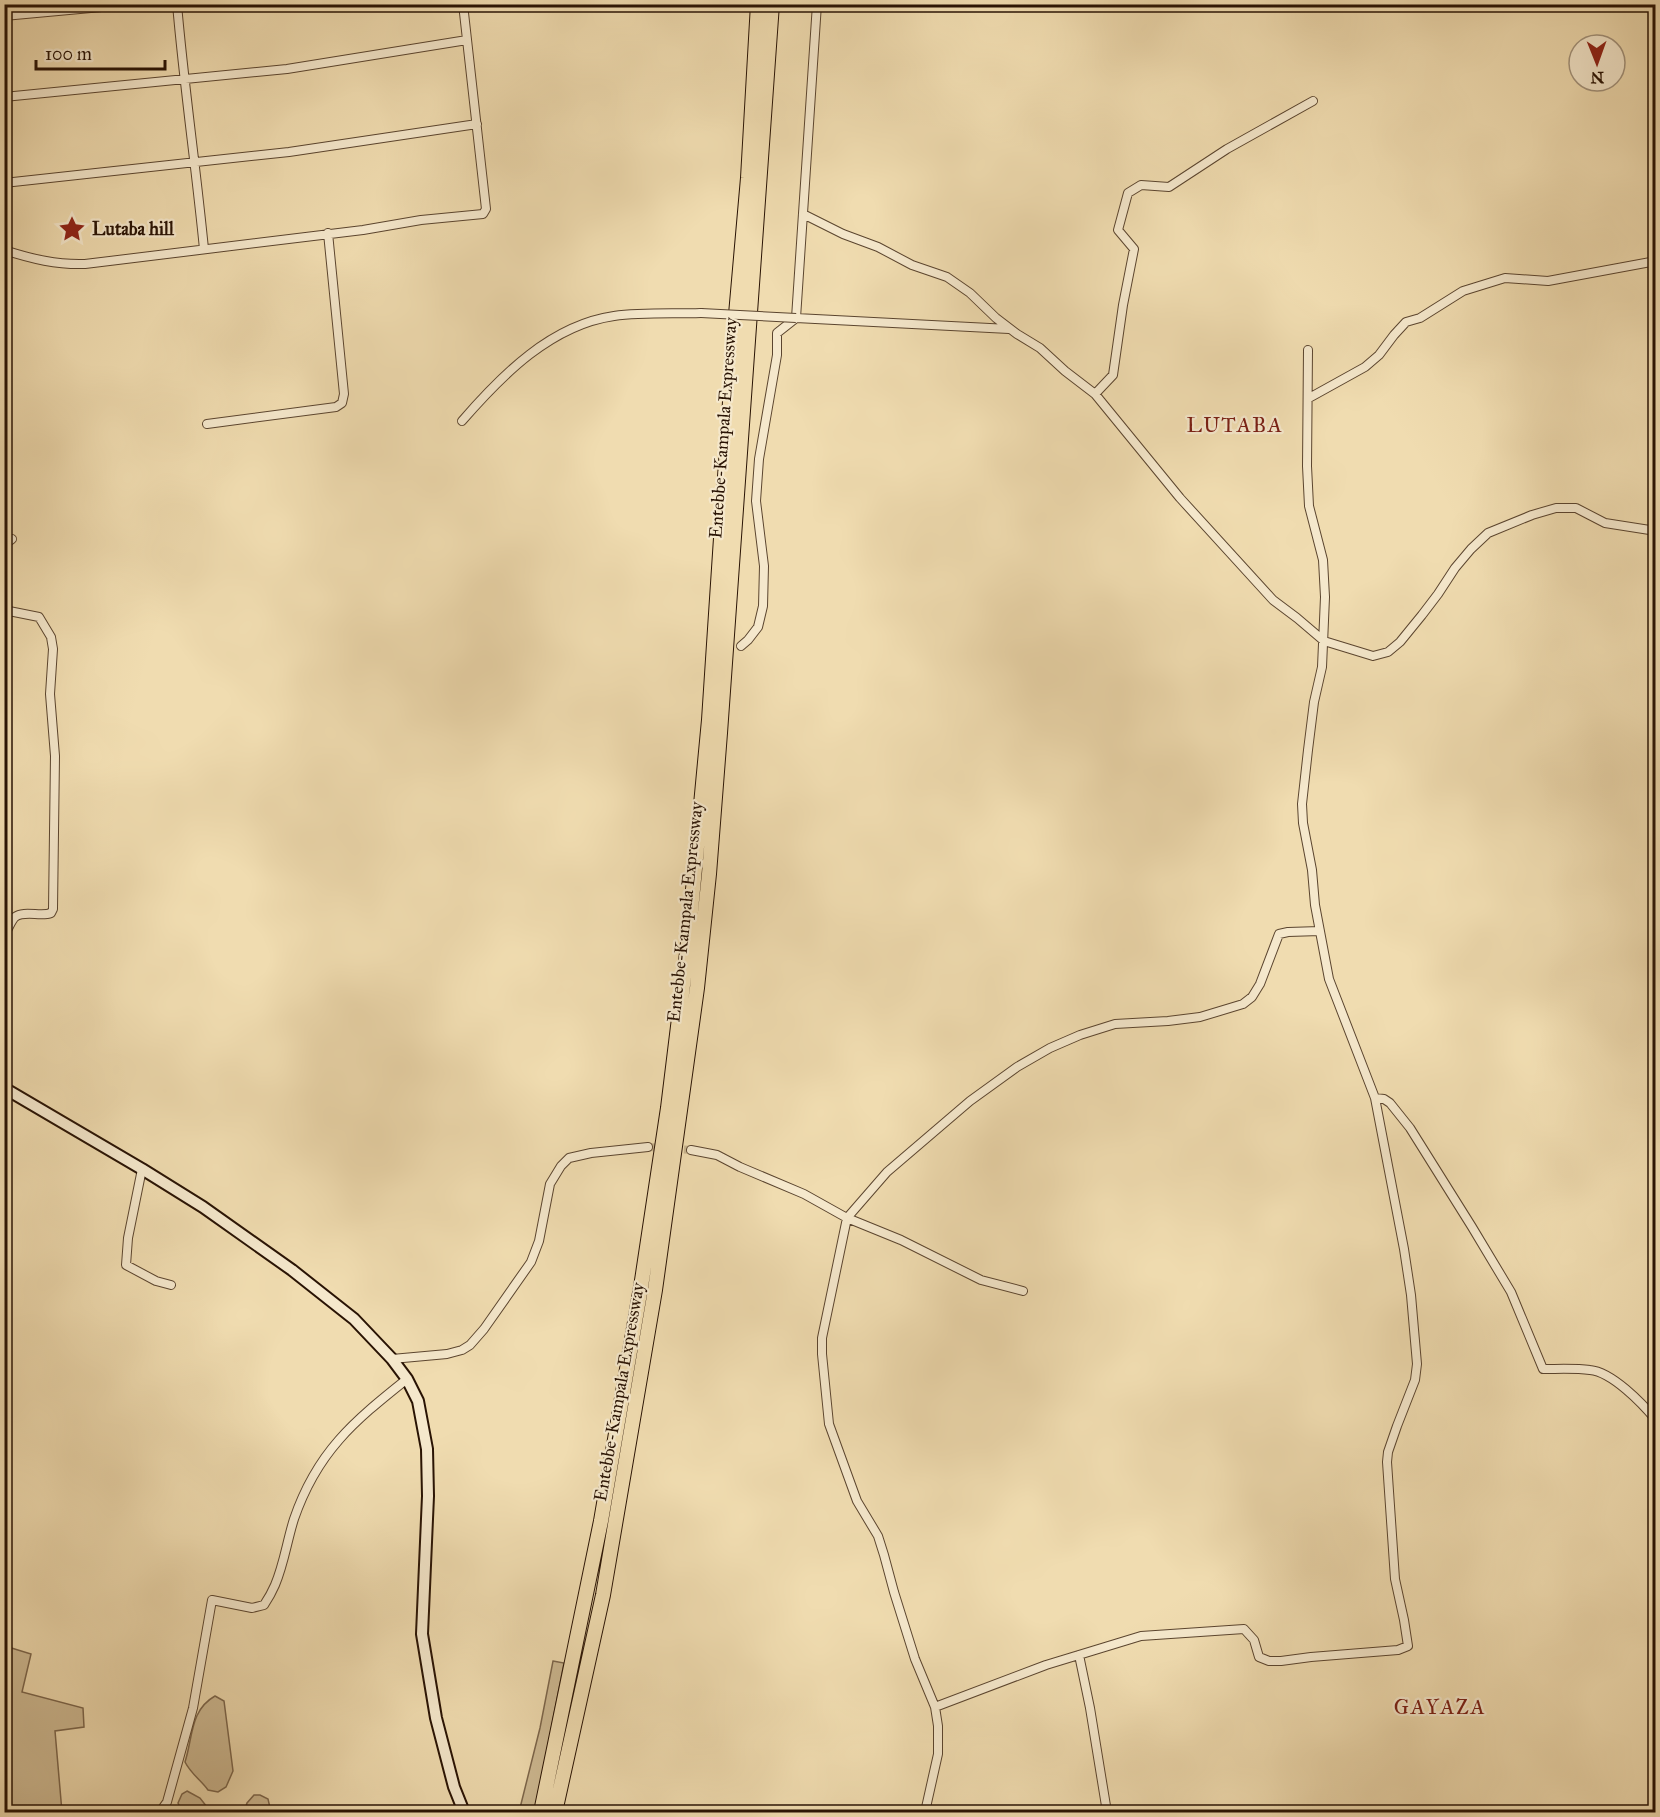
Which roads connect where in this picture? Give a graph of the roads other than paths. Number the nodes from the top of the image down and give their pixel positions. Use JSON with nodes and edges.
{"nodes":[{"id":1,"x":134,"y":4,"type":"edge"},
{"id":2,"x":177,"y":4,"type":"edge"},
{"id":3,"x":463,"y":4,"type":"edge"},
{"id":4,"x":758,"y":4,"type":"edge"},
{"id":5,"x":772,"y":4,"type":"edge"},
{"id":6,"x":817,"y":4,"type":"edge"},
{"id":7,"x":4,"y":16,"type":"edge"},
{"id":8,"x":466,"y":40,"type":"junction"},
{"id":9,"x":184,"y":79,"type":"junction"},
{"id":10,"x":4,"y":97,"type":"edge"},
{"id":11,"x":1313,"y":101,"type":"dead end"},
{"id":12,"x":477,"y":124,"type":"junction"},
{"id":13,"x":196,"y":163,"type":"junction"},
{"id":14,"x":4,"y":183,"type":"edge"},
{"id":15,"x":803,"y":214,"type":"junction"},
{"id":16,"x":328,"y":233,"type":"junction"},
{"id":17,"x":204,"y":249,"type":"junction"},
{"id":18,"x":4,"y":250,"type":"edge"},
{"id":19,"x":1656,"y":261,"type":"edge"},
{"id":20,"x":796,"y":318,"type":"junction"},
{"id":21,"x":1010,"y":329,"type":"junction"},
{"id":22,"x":1308,"y":350,"type":"dead end"},
{"id":23,"x":1095,"y":394,"type":"junction"},
{"id":24,"x":1309,"y":398,"type":"junction"},
{"id":25,"x":462,"y":421,"type":"dead end"},
{"id":26,"x":207,"y":424,"type":"dead end"},
{"id":27,"x":1656,"y":531,"type":"edge"},
{"id":28,"x":12,"y":538,"type":"dead end"},
{"id":29,"x":4,"y":545,"type":"edge"},
{"id":30,"x":4,"y":610,"type":"edge"},
{"id":31,"x":1324,"y":641,"type":"junction"},
{"id":32,"x":741,"y":646,"type":"dead end"},
{"id":33,"x":1320,"y":931,"type":"junction"},
{"id":34,"x":4,"y":935,"type":"edge"},
{"id":35,"x":4,"y":1088,"type":"edge"},
{"id":36,"x":1375,"y":1098,"type":"junction"},
{"id":37,"x":648,"y":1147,"type":"tunnel mouth"},
{"id":38,"x":692,"y":1150,"type":"tunnel mouth"},
{"id":39,"x":142,"y":1169,"type":"junction"},
{"id":40,"x":847,"y":1218,"type":"junction"},
{"id":41,"x":171,"y":1284,"type":"dead end"},
{"id":42,"x":1023,"y":1291,"type":"dead end"},
{"id":43,"x":392,"y":1359,"type":"junction"},
{"id":44,"x":407,"y":1379,"type":"junction"},
{"id":45,"x":1656,"y":1420,"type":"edge"},
{"id":46,"x":1079,"y":1655,"type":"junction"},
{"id":47,"x":935,"y":1707,"type":"junction"},
{"id":48,"x":154,"y":1812,"type":"edge"},
{"id":49,"x":464,"y":1812,"type":"edge"},
{"id":50,"x":541,"y":1812,"type":"edge"},
{"id":51,"x":555,"y":1812,"type":"edge"},
{"id":52,"x":925,"y":1812,"type":"edge"},
{"id":53,"x":1107,"y":1812,"type":"edge"}],
"edges":[{"from":1,"to":7,"type":"street"},
{"from":2,"to":9,"type":"street"},
{"from":3,"to":8,"type":"street"},
{"from":4,"to":50,"type":"highway","name":"Entebbe-Kampala Expressway"},
{"from":5,"to":51,"type":"highway","name":"Entebbe-Kampala Expressway"},
{"from":6,"to":15,"type":"street"},
{"from":8,"to":9,"type":"street"},
{"from":8,"to":12,"type":"street"},
{"from":9,"to":10,"type":"street"},
{"from":9,"to":13,"type":"street"},
{"from":11,"to":23,"type":"street"},
{"from":12,"to":13,"type":"street"},
{"from":12,"to":16,"type":"street"},
{"from":13,"to":14,"type":"street"},
{"from":13,"to":17,"type":"street"},
{"from":15,"to":20,"type":"street"},
{"from":15,"to":21,"type":"street"},
{"from":16,"to":17,"type":"street"},
{"from":16,"to":26,"type":"street"},
{"from":17,"to":18,"type":"street"},
{"from":19,"to":24,"type":"street"},
{"from":20,"to":21,"type":"street"},
{"from":20,"to":25,"type":"street","bridge":true},
{"from":20,"to":32,"type":"street"},
{"from":21,"to":23,"type":"street"},
{"from":22,"to":24,"type":"street"},
{"from":23,"to":31,"type":"street"},
{"from":24,"to":31,"type":"street"},
{"from":27,"to":31,"type":"street"},
{"from":28,"to":29,"type":"street"},
{"from":30,"to":34,"type":"street"},
{"from":31,"to":33,"type":"street"},
{"from":33,"to":36,"type":"street"},
{"from":33,"to":40,"type":"street"},
{"from":35,"to":39,"type":"main road"},
{"from":36,"to":45,"type":"street"},
{"from":36,"to":46,"type":"street"},
{"from":37,"to":43,"type":"street"},
{"from":38,"to":40,"type":"street"},
{"from":39,"to":41,"type":"street"},
{"from":39,"to":43,"type":"main road"},
{"from":40,"to":42,"type":"street"},
{"from":40,"to":47,"type":"street"},
{"from":43,"to":44,"type":"main road"},
{"from":44,"to":48,"type":"street"},
{"from":44,"to":49,"type":"main road"},
{"from":46,"to":47,"type":"street"},
{"from":46,"to":53,"type":"street"},
{"from":47,"to":52,"type":"street"}]}
